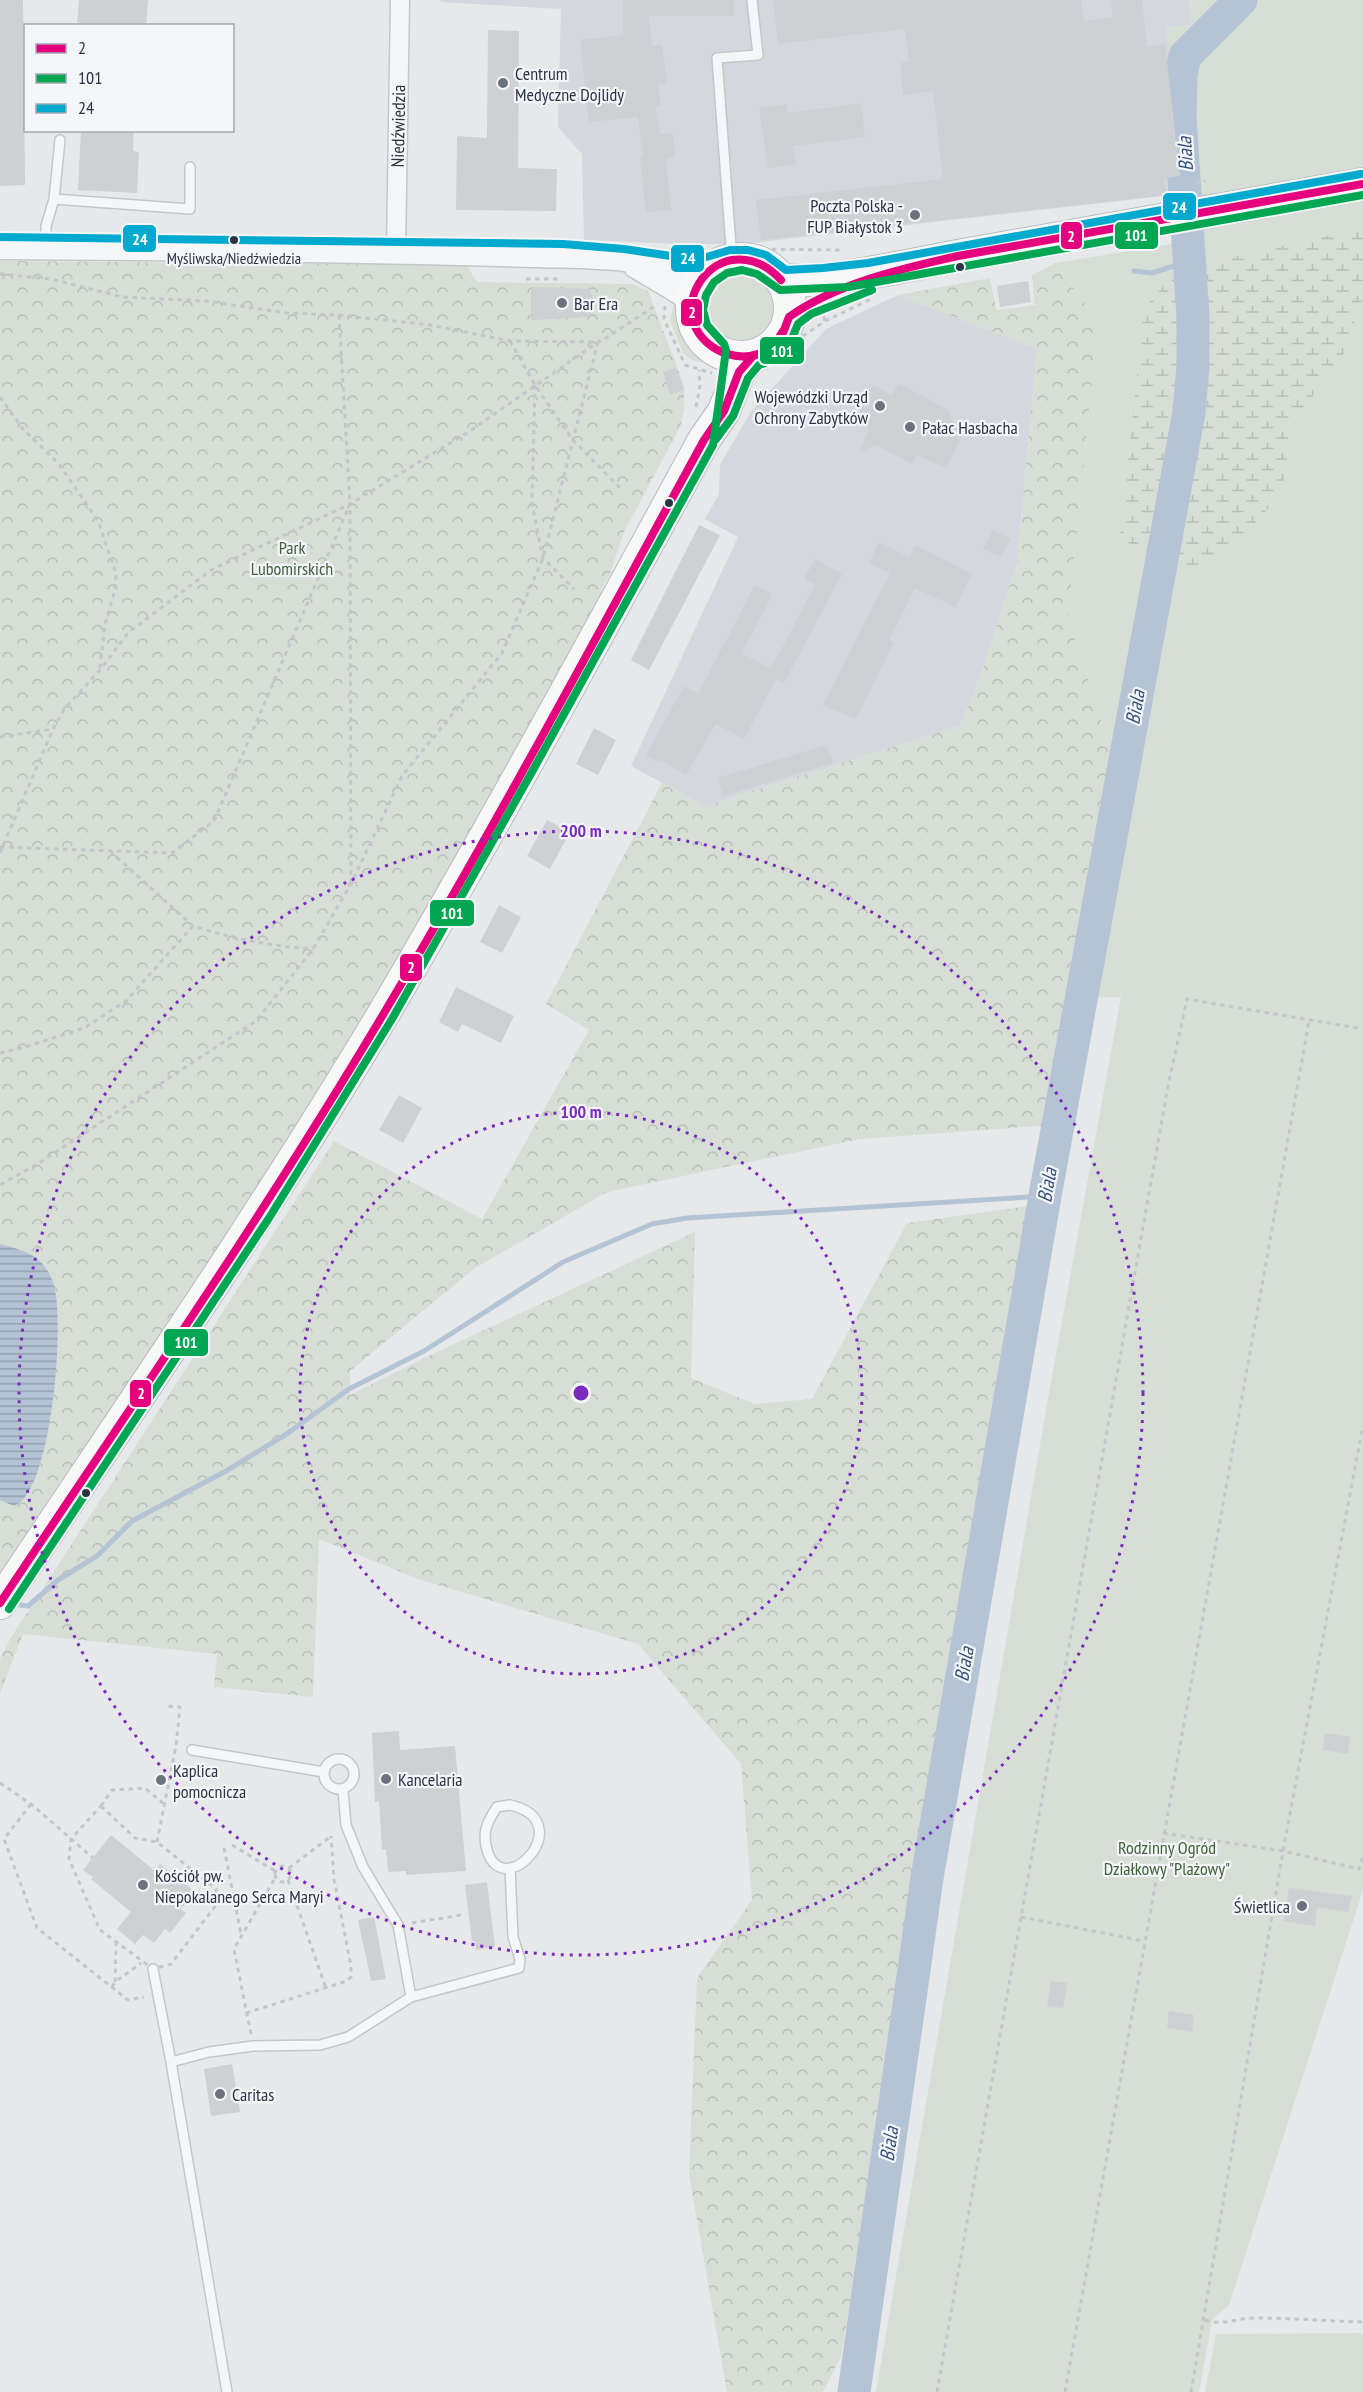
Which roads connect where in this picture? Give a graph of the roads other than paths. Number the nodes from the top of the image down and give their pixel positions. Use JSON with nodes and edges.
{"nodes":[{"id":1,"x":400,"y":0,"type":"edge"},
{"id":2,"x":752,"y":0,"type":"edge"},
{"id":3,"x":60,"y":140,"type":"dead end"},
{"id":4,"x":190,"y":167,"type":"dead end"},
{"id":5,"x":1363,"y":184,"type":"edge"},
{"id":6,"x":54,"y":199,"type":"junction"},
{"id":7,"x":0,"y":247,"type":"edge"},
{"id":8,"x":46,"y":247,"type":"junction"},
{"id":9,"x":396,"y":252,"type":"junction"},
{"id":10,"x":624,"y":259,"type":"junction"},
{"id":11,"x":725,"y":260,"type":"junction"},
{"id":12,"x":896,"y":269,"type":"junction"},
{"id":13,"x":781,"y":280,"type":"junction"},
{"id":14,"x":678,"y":303,"type":"junction"},
{"id":15,"x":789,"y":317,"type":"junction"},
{"id":16,"x":714,"y":350,"type":"junction"},
{"id":17,"x":753,"y":356,"type":"junction"},
{"id":18,"x":704,"y":440,"type":"junction"},
{"id":19,"x":0,"y":1603,"type":"edge"},
{"id":20,"x":192,"y":1750,"type":"dead end"},
{"id":21,"x":324,"y":1772,"type":"junction"},
{"id":22,"x":343,"y":1790,"type":"junction"},
{"id":23,"x":510,"y":1868,"type":"junction"},
{"id":24,"x":153,"y":1969,"type":"road end"},
{"id":25,"x":411,"y":1997,"type":"junction"},
{"id":26,"x":171,"y":2062,"type":"junction"},
{"id":27,"x":227,"y":2392,"type":"edge"}],
"edges":[{"from":1,"to":9,"type":"street","name":"Niedźwiedzia"},
{"from":2,"to":11,"type":"lane"},
{"from":3,"to":6,"type":"lane"},
{"from":4,"to":6,"type":"lane"},
{"from":5,"to":12,"type":"highway"},
{"from":6,"to":8,"type":"lane"},
{"from":7,"to":8,"type":"street"},
{"from":8,"to":9,"type":"street"},
{"from":9,"to":10,"type":"street"},
{"from":10,"to":11,"type":"street"},
{"from":10,"to":14,"type":"street"},
{"from":11,"to":13,"type":"highway"},
{"from":11,"to":14,"type":"highway"},
{"from":12,"to":13,"type":"highway"},
{"from":12,"to":15,"type":"highway"},
{"from":13,"to":15,"type":"highway"},
{"from":14,"to":16,"type":"highway"},
{"from":15,"to":17,"type":"highway"},
{"from":16,"to":17,"type":"highway"},
{"from":16,"to":18,"type":"highway"},
{"from":17,"to":18,"type":"highway"},
{"from":18,"to":19,"type":"highway"},
{"from":20,"to":21,"type":"lane"},
{"from":21,"to":22,"type":"lane"},
{"from":21,"to":22,"type":"lane"},
{"from":22,"to":25,"type":"lane"},
{"from":23,"to":23,"type":"lane"},
{"from":23,"to":25,"type":"lane"},
{"from":24,"to":26,"type":"lane"},
{"from":25,"to":26,"type":"lane"},
{"from":26,"to":27,"type":"lane"}]}
